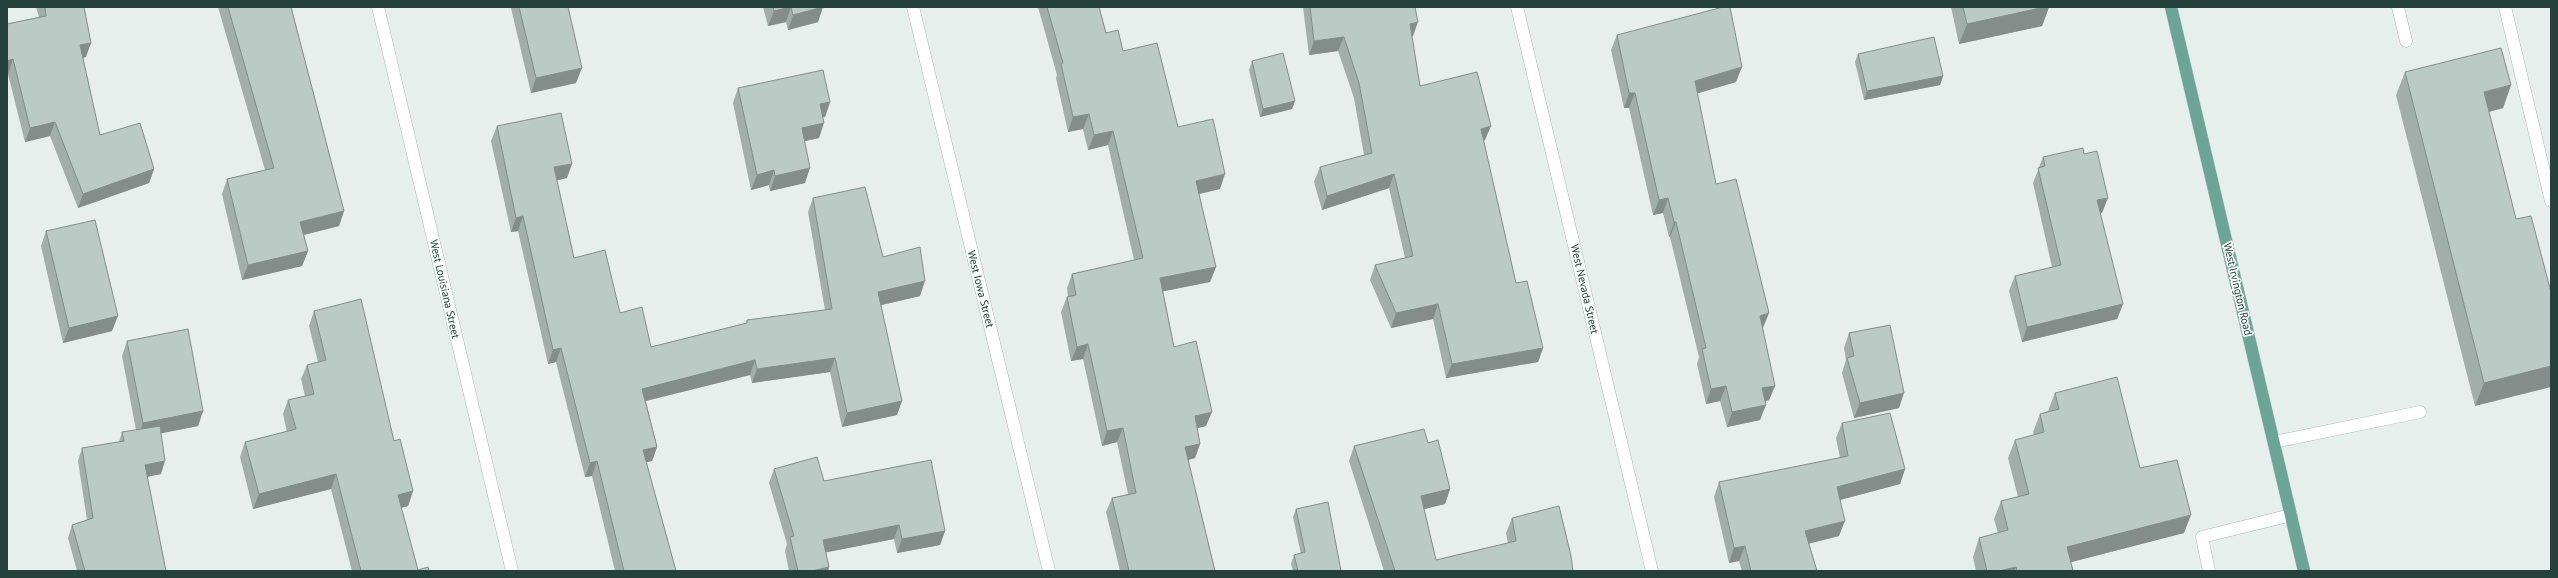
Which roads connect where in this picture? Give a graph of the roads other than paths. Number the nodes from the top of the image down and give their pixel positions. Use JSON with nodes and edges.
{"nodes":[{"id":1,"x":378,"y":7,"type":"edge"},
{"id":2,"x":913,"y":7,"type":"edge"},
{"id":3,"x":1518,"y":7,"type":"edge"},
{"id":4,"x":2171,"y":7,"type":"edge"},
{"id":5,"x":2398,"y":7,"type":"edge"},
{"id":6,"x":2505,"y":7,"type":"edge"},
{"id":7,"x":2406,"y":41,"type":"dead end"},
{"id":8,"x":2551,"y":202,"type":"edge"},
{"id":9,"x":2420,"y":412,"type":"dead end"},
{"id":10,"x":2274,"y":442,"type":"junction"},
{"id":11,"x":2291,"y":514,"type":"junction"},
{"id":12,"x":512,"y":571,"type":"edge"},
{"id":13,"x":1049,"y":571,"type":"edge"},
{"id":14,"x":1652,"y":571,"type":"edge"},
{"id":15,"x":2209,"y":571,"type":"edge"},
{"id":16,"x":2304,"y":571,"type":"edge"}],
"edges":[{"from":1,"to":12,"type":"street","name":"West Louisiana Street"},
{"from":2,"to":13,"type":"street","name":"West Iowa Street"},
{"from":3,"to":14,"type":"street","name":"West Nevada Street"},
{"from":4,"to":10,"type":"main road","name":"West Irvington Road"},
{"from":5,"to":7,"type":"street"},
{"from":6,"to":8,"type":"street"},
{"from":9,"to":10,"type":"street"},
{"from":10,"to":11,"type":"main road","name":"West Irvington Road"},
{"from":11,"to":15,"type":"street"},
{"from":11,"to":16,"type":"main road","name":"West Irvington Road"}]}
